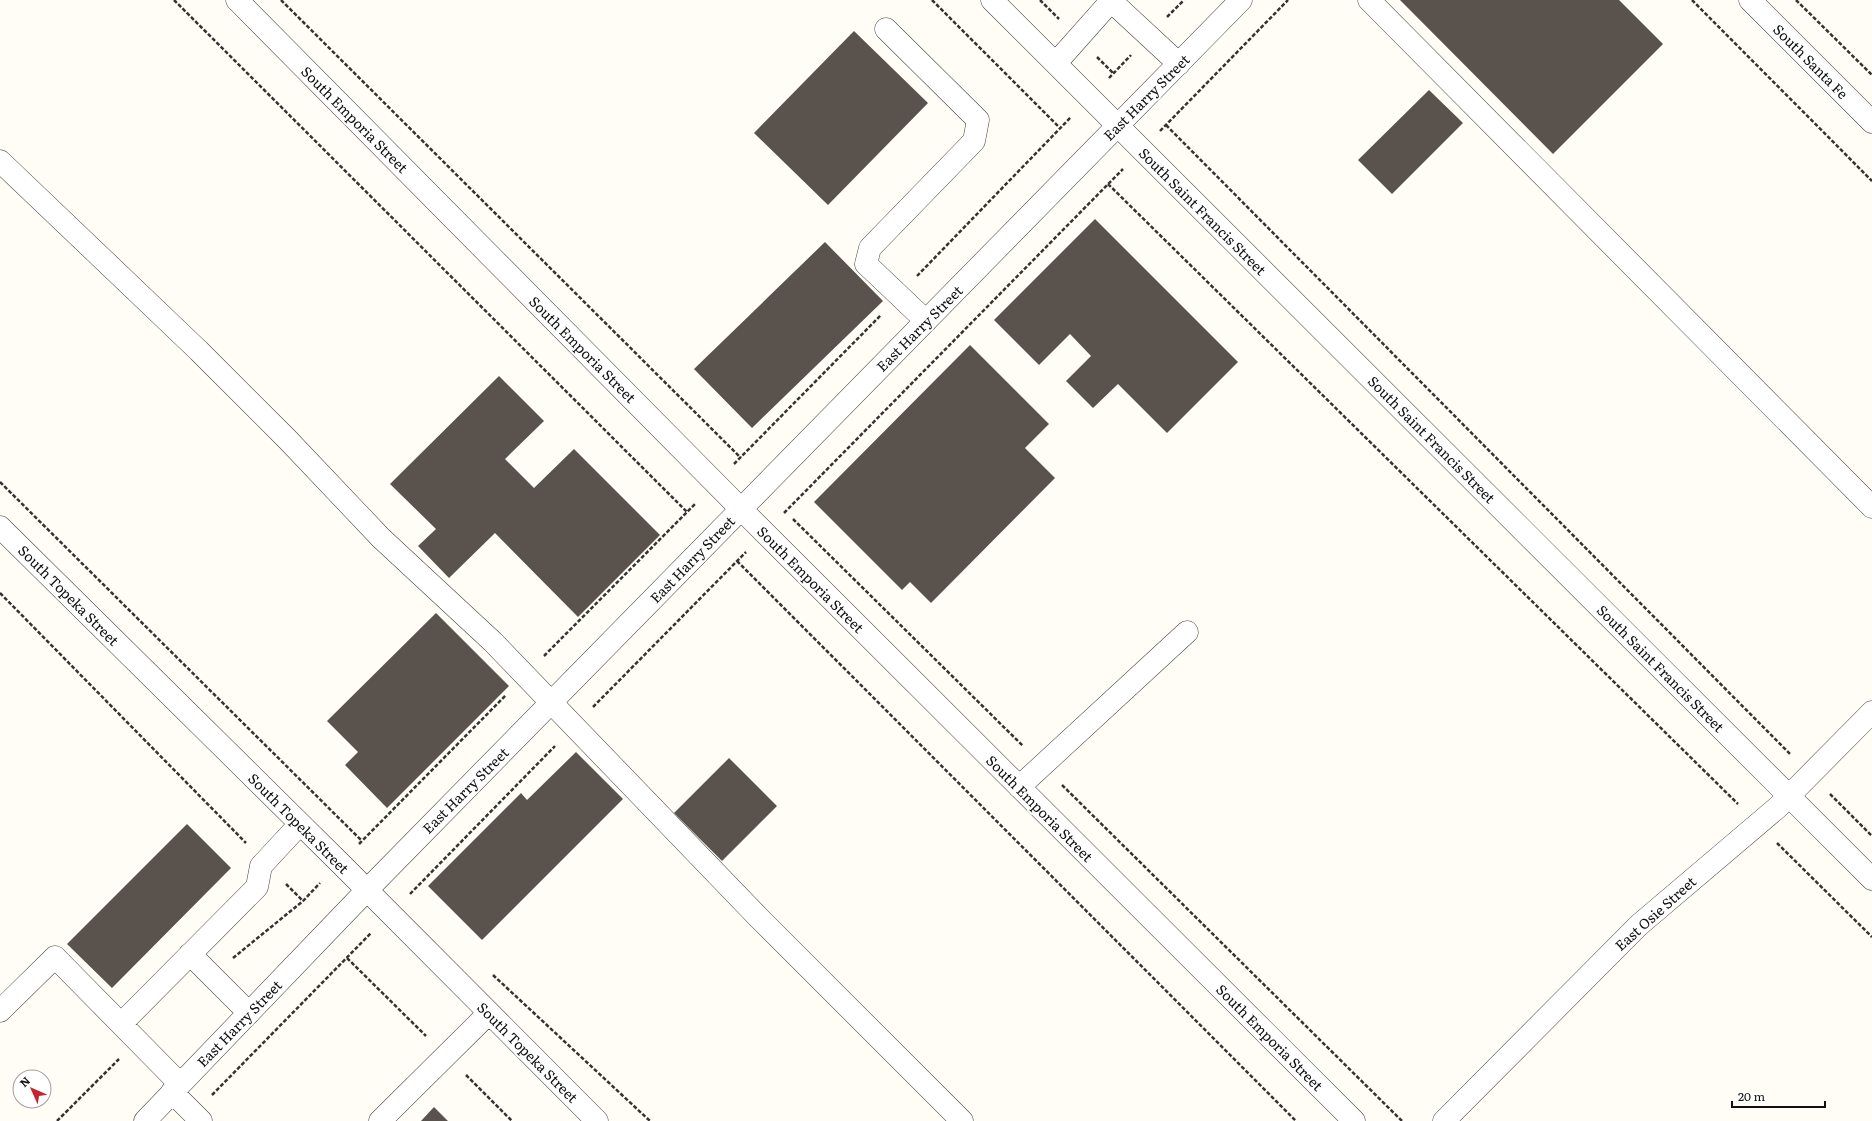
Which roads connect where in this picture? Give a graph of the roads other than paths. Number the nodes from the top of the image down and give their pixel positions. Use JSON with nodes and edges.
{"nodes":[{"id":1,"x":237,"y":0,"type":"edge"},
{"id":2,"x":992,"y":0,"type":"edge"},
{"id":3,"x":1110,"y":0,"type":"edge"},
{"id":4,"x":1241,"y":0,"type":"edge"},
{"id":5,"x":1368,"y":0,"type":"edge"},
{"id":6,"x":1750,"y":0,"type":"edge"},
{"id":7,"x":886,"y":29,"type":"dead end"},
{"id":8,"x":1056,"y":63,"type":"junction"},
{"id":9,"x":1179,"y":64,"type":"junction"},
{"id":10,"x":1872,"y":122,"type":"edge"},
{"id":11,"x":1118,"y":126,"type":"junction"},
{"id":12,"x":0,"y":161,"type":"edge"},
{"id":13,"x":926,"y":321,"type":"junction"},
{"id":14,"x":1872,"y":507,"type":"edge"},
{"id":15,"x":741,"y":509,"type":"junction"},
{"id":16,"x":0,"y":527,"type":"edge"},
{"id":17,"x":1186,"y":632,"type":"dead end"},
{"id":18,"x":550,"y":703,"type":"junction"},
{"id":19,"x":1872,"y":712,"type":"edge"},
{"id":20,"x":1019,"y":787,"type":"junction"},
{"id":21,"x":1789,"y":796,"type":"junction"},
{"id":22,"x":300,"y":824,"type":"junction"},
{"id":23,"x":1872,"y":879,"type":"edge"},
{"id":24,"x":366,"y":890,"type":"junction"},
{"id":25,"x":190,"y":954,"type":"junction"},
{"id":26,"x":0,"y":1011,"type":"edge"},
{"id":27,"x":249,"y":1012,"type":"junction"},
{"id":28,"x":489,"y":1013,"type":"junction"},
{"id":29,"x":121,"y":1024,"type":"junction"},
{"id":30,"x":176,"y":1088,"type":"junction"},
{"id":31,"x":197,"y":1117,"type":"edge"},
{"id":32,"x":145,"y":1121,"type":"edge"},
{"id":33,"x":380,"y":1121,"type":"edge"},
{"id":34,"x":597,"y":1121,"type":"edge"},
{"id":35,"x":962,"y":1121,"type":"edge"},
{"id":36,"x":1354,"y":1121,"type":"edge"},
{"id":37,"x":1444,"y":1121,"type":"edge"}],
"edges":[{"from":1,"to":15,"type":"street","name":"South Emporia Street"},
{"from":2,"to":8,"type":"street","name":"South Saint Francis Street"},
{"from":3,"to":8,"type":"street"},
{"from":3,"to":9,"type":"street"},
{"from":4,"to":9,"type":"street","name":"East Harry Street"},
{"from":5,"to":14,"type":"street"},
{"from":6,"to":10,"type":"street","name":"South Santa Fe"},
{"from":7,"to":13,"type":"street"},
{"from":8,"to":11,"type":"street","name":"South Saint Francis Street"},
{"from":9,"to":11,"type":"street","name":"East Harry Street"},
{"from":11,"to":13,"type":"street","name":"East Harry Street"},
{"from":11,"to":21,"type":"street","name":"South Saint Francis Street"},
{"from":12,"to":18,"type":"street"},
{"from":13,"to":15,"type":"street","name":"East Harry Street"},
{"from":15,"to":18,"type":"street","name":"East Harry Street"},
{"from":15,"to":20,"type":"street","name":"South Emporia Street"},
{"from":16,"to":22,"type":"street","name":"South Topeka Street"},
{"from":17,"to":20,"type":"street"},
{"from":18,"to":24,"type":"street","name":"East Harry Street"},
{"from":18,"to":35,"type":"street"},
{"from":19,"to":21,"type":"street","name":"East Osie Street"},
{"from":20,"to":36,"type":"street","name":"South Emporia Street"},
{"from":21,"to":23,"type":"street","name":"South Saint Francis Street"},
{"from":21,"to":37,"type":"street","name":"East Osie Street"},
{"from":22,"to":24,"type":"street","name":"South Topeka Street"},
{"from":22,"to":25,"type":"street"},
{"from":24,"to":27,"type":"street","name":"East Harry Street"},
{"from":24,"to":28,"type":"street","name":"South Topeka Street"},
{"from":25,"to":27,"type":"street"},
{"from":25,"to":29,"type":"street"},
{"from":26,"to":29,"type":"street"},
{"from":27,"to":30,"type":"street","name":"East Harry Street"},
{"from":28,"to":33,"type":"street"},
{"from":28,"to":34,"type":"street","name":"South Topeka Street"},
{"from":29,"to":30,"type":"street"},
{"from":30,"to":31,"type":"street"},
{"from":30,"to":32,"type":"street","name":"East Harry Street"}]}
